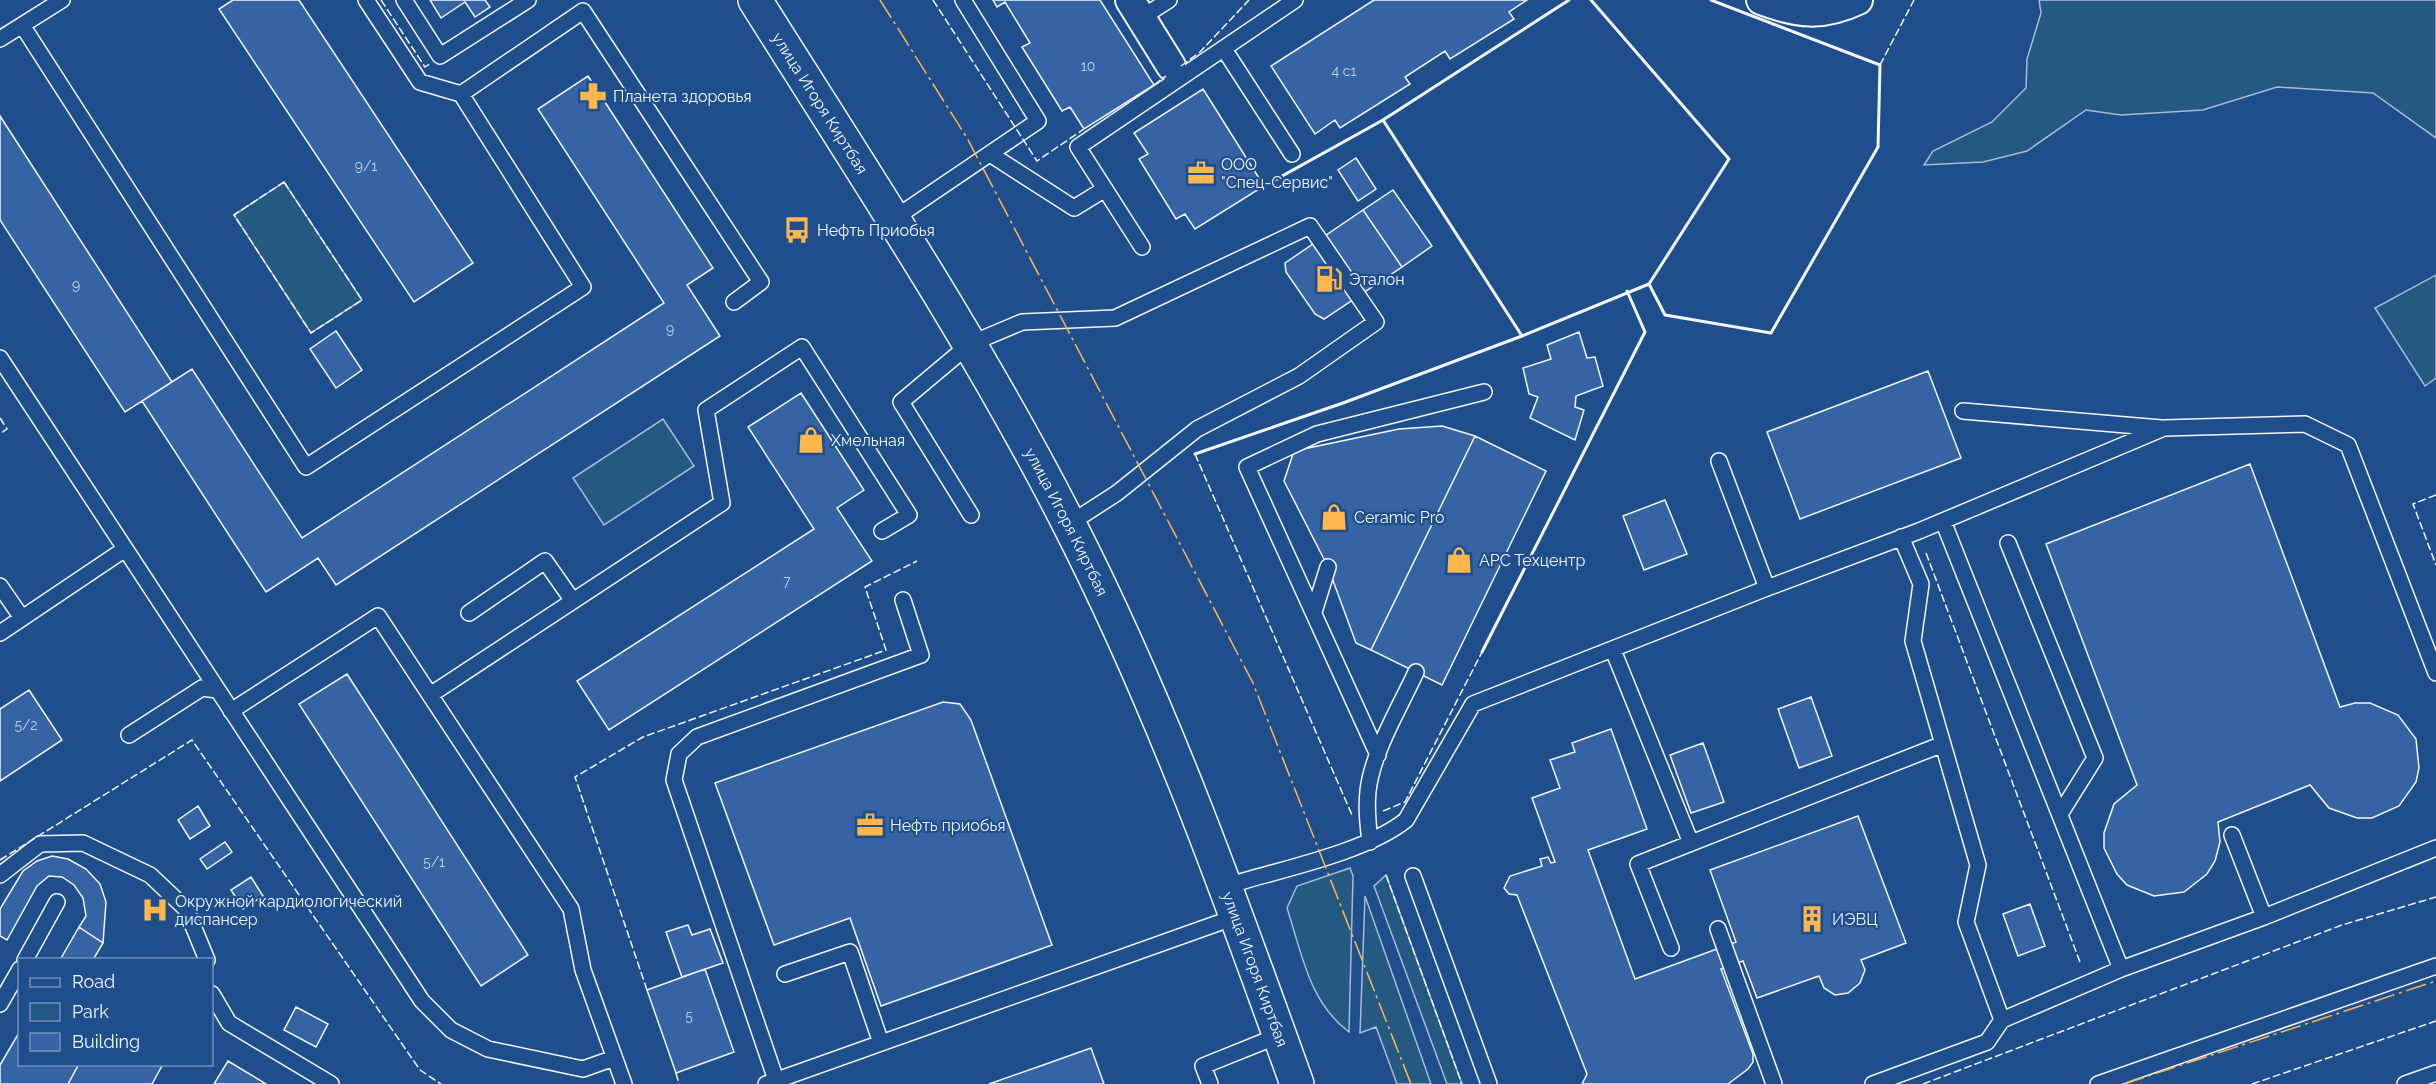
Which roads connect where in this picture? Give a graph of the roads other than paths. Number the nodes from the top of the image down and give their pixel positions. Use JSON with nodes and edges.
{"nodes":[{"id":1,"x":62,"y":0,"type":"edge"},
{"id":2,"x":366,"y":0,"type":"edge"},
{"id":3,"x":404,"y":0,"type":"edge"},
{"id":4,"x":528,"y":0,"type":"edge"},
{"id":5,"x":755,"y":0,"type":"edge"},
{"id":6,"x":963,"y":0,"type":"edge"},
{"id":7,"x":1169,"y":0,"type":"edge"},
{"id":8,"x":1295,"y":0,"type":"edge"},
{"id":9,"x":1761,"y":0,"type":"edge"},
{"id":10,"x":1848,"y":5,"type":"edge"},
{"id":11,"x":1135,"y":9,"type":"edge"},
{"id":12,"x":21,"y":25,"type":"junction"},
{"id":13,"x":0,"y":39,"type":"edge"},
{"id":14,"x":1224,"y":49,"type":"junction"},
{"id":15,"x":1171,"y":66,"type":"dead end"},
{"id":16,"x":461,"y":94,"type":"junction"},
{"id":17,"x":990,"y":154,"type":"junction"},
{"id":18,"x":1292,"y":154,"type":"dead end"},
{"id":19,"x":1105,"y":189,"type":"junction"},
{"id":20,"x":892,"y":220,"type":"junction"},
{"id":21,"x":1142,"y":247,"type":"dead end"},
{"id":22,"x":734,"y":302,"type":"dead end"},
{"id":23,"x":970,"y":344,"type":"junction"},
{"id":24,"x":0,"y":358,"type":"edge"},
{"id":25,"x":1484,"y":392,"type":"dead end"},
{"id":26,"x":1963,"y":411,"type":"dead end"},
{"id":27,"x":2164,"y":428,"type":"junction"},
{"id":28,"x":1719,"y":461,"type":"dead end"},
{"id":29,"x":971,"y":515,"type":"dead end"},
{"id":30,"x":1943,"y":521,"type":"junction"},
{"id":31,"x":1069,"y":524,"type":"junction"},
{"id":32,"x":882,"y":531,"type":"dead end"},
{"id":33,"x":1901,"y":537,"type":"junction"},
{"id":34,"x":2008,"y":543,"type":"dead end"},
{"id":35,"x":125,"y":549,"type":"junction"},
{"id":36,"x":1328,"y":567,"type":"dead end"},
{"id":37,"x":0,"y":586,"type":"edge"},
{"id":38,"x":1767,"y":588,"type":"junction"},
{"id":39,"x":903,"y":600,"type":"dead end"},
{"id":40,"x":573,"y":601,"type":"junction"},
{"id":41,"x":1314,"y":612,"type":"junction"},
{"id":42,"x":469,"y":613,"type":"dead end"},
{"id":43,"x":22,"y":618,"type":"junction"},
{"id":44,"x":0,"y":633,"type":"edge"},
{"id":45,"x":1614,"y":650,"type":"junction"},
{"id":46,"x":1416,"y":672,"type":"dead end"},
{"id":47,"x":2436,"y":673,"type":"edge"},
{"id":48,"x":218,"y":690,"type":"junction"},
{"id":49,"x":430,"y":695,"type":"junction"},
{"id":50,"x":231,"y":711,"type":"junction"},
{"id":51,"x":129,"y":735,"type":"dead end"},
{"id":52,"x":1943,"y":744,"type":"junction"},
{"id":53,"x":1378,"y":755,"type":"junction"},
{"id":54,"x":2060,"y":814,"type":"junction"},
{"id":55,"x":2232,"y":835,"type":"dead end"},
{"id":56,"x":1370,"y":842,"type":"junction"},
{"id":57,"x":1691,"y":843,"type":"junction"},
{"id":58,"x":2436,"y":848,"type":"edge"},
{"id":59,"x":0,"y":875,"type":"edge"},
{"id":60,"x":1413,"y":876,"type":"dead end"},
{"id":61,"x":1232,"y":901,"type":"junction"},
{"id":62,"x":57,"y":902,"type":"dead end"},
{"id":63,"x":2264,"y":917,"type":"junction"},
{"id":64,"x":1718,"y":929,"type":"dead end"},
{"id":65,"x":1671,"y":948,"type":"dead end"},
{"id":66,"x":26,"y":958,"type":"edge"},
{"id":67,"x":206,"y":958,"type":"edge"},
{"id":68,"x":2436,"y":966,"type":"edge"},
{"id":69,"x":2121,"y":969,"type":"junction"},
{"id":70,"x":18,"y":972,"type":"edge"},
{"id":71,"x":785,"y":974,"type":"dead end"},
{"id":72,"x":213,"y":996,"type":"edge"},
{"id":73,"x":0,"y":1004,"type":"edge"},
{"id":74,"x":2002,"y":1020,"type":"junction"},
{"id":75,"x":1280,"y":1035,"type":"junction"},
{"id":76,"x":881,"y":1043,"type":"junction"},
{"id":77,"x":614,"y":1058,"type":"junction"},
{"id":78,"x":2436,"y":1073,"type":"edge"},
{"id":79,"x":771,"y":1082,"type":"edge"},
{"id":80,"x":331,"y":1084,"type":"edge"},
{"id":81,"x":624,"y":1084,"type":"edge"},
{"id":82,"x":1210,"y":1084,"type":"edge"},
{"id":83,"x":1298,"y":1084,"type":"edge"},
{"id":84,"x":1489,"y":1084,"type":"edge"},
{"id":85,"x":1774,"y":1084,"type":"edge"},
{"id":86,"x":1873,"y":1084,"type":"edge"},
{"id":87,"x":2098,"y":1084,"type":"edge"},
{"id":88,"x":2405,"y":1084,"type":"edge"}],
"edges":[{"from":1,"to":12,"type":"lane"},
{"from":2,"to":16,"type":"lane"},
{"from":3,"to":4,"type":"lane"},
{"from":5,"to":20,"type":"main road","name":"улица Игоря Киртбая"},
{"from":6,"to":17,"type":"lane"},
{"from":7,"to":11,"type":"lane"},
{"from":8,"to":14,"type":"lane"},
{"from":9,"to":10,"type":"street"},
{"from":11,"to":15,"type":"street"},
{"from":12,"to":13,"type":"lane"},
{"from":12,"to":16,"type":"lane"},
{"from":14,"to":18,"type":"lane"},
{"from":14,"to":19,"type":"lane"},
{"from":16,"to":22,"type":"lane"},
{"from":17,"to":19,"type":"lane"},
{"from":17,"to":20,"type":"lane"},
{"from":19,"to":21,"type":"lane"},
{"from":20,"to":23,"type":"main road","name":"улица Игоря Киртбая"},
{"from":23,"to":29,"type":"lane"},
{"from":23,"to":31,"type":"main road","name":"улица Игоря Киртбая"},
{"from":23,"to":31,"type":"lane"},
{"from":24,"to":35,"type":"lane"},
{"from":25,"to":41,"type":"lane"},
{"from":26,"to":27,"type":"lane"},
{"from":27,"to":30,"type":"lane"},
{"from":27,"to":47,"type":"lane"},
{"from":28,"to":38,"type":"lane"},
{"from":30,"to":33,"type":"lane"},
{"from":30,"to":54,"type":"lane"},
{"from":31,"to":61,"type":"main road","name":"улица Игоря Киртбая"},
{"from":32,"to":40,"type":"lane"},
{"from":33,"to":38,"type":"lane"},
{"from":33,"to":52,"type":"lane"},
{"from":34,"to":54,"type":"lane"},
{"from":35,"to":43,"type":"lane"},
{"from":35,"to":48,"type":"lane"},
{"from":36,"to":41,"type":"lane"},
{"from":37,"to":43,"type":"lane"},
{"from":38,"to":45,"type":"lane"},
{"from":39,"to":79,"type":"lane"},
{"from":40,"to":42,"type":"lane"},
{"from":40,"to":49,"type":"lane"},
{"from":41,"to":53,"type":"lane"},
{"from":43,"to":44,"type":"lane"},
{"from":45,"to":56,"type":"lane"},
{"from":45,"to":57,"type":"lane"},
{"from":46,"to":53,"type":"lane"},
{"from":48,"to":50,"type":"lane"},
{"from":48,"to":51,"type":"lane"},
{"from":49,"to":50,"type":"lane"},
{"from":49,"to":77,"type":"lane"},
{"from":50,"to":77,"type":"lane"},
{"from":52,"to":57,"type":"lane"},
{"from":52,"to":74,"type":"lane"},
{"from":53,"to":56,"type":"lane"},
{"from":54,"to":69,"type":"lane"},
{"from":55,"to":63,"type":"lane"},
{"from":56,"to":61,"type":"lane"},
{"from":57,"to":65,"type":"lane"},
{"from":58,"to":63,"type":"lane"},
{"from":59,"to":67,"type":"lane"},
{"from":60,"to":84,"type":"lane"},
{"from":61,"to":75,"type":"main road","name":"улица Игоря Киртбая"},
{"from":61,"to":76,"type":"lane"},
{"from":62,"to":66,"type":"lane"},
{"from":63,"to":69,"type":"lane"},
{"from":64,"to":85,"type":"lane"},
{"from":68,"to":87,"type":"lane"},
{"from":69,"to":74,"type":"lane"},
{"from":70,"to":73,"type":"lane"},
{"from":71,"to":76,"type":"lane"},
{"from":72,"to":80,"type":"lane"},
{"from":74,"to":86,"type":"lane"},
{"from":75,"to":82,"type":"lane"},
{"from":75,"to":83,"type":"main road","name":"улица Игоря Киртбая"},
{"from":76,"to":79,"type":"lane"},
{"from":77,"to":81,"type":"lane"},
{"from":78,"to":88,"type":"lane"}]}
